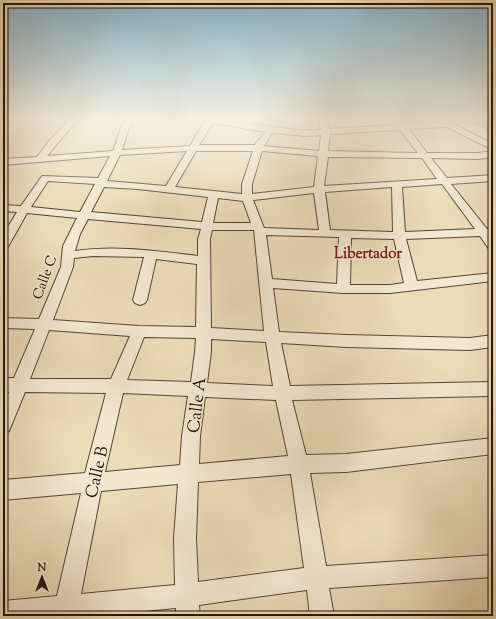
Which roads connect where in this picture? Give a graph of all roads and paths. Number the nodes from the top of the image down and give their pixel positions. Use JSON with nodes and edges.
{"nodes":[{"id":1,"x":48,"y":148,"type":"edge"},
{"id":2,"x":119,"y":148,"type":"edge"},
{"id":3,"x":258,"y":148,"type":"junction"},
{"id":4,"x":325,"y":148,"type":"edge"},
{"id":5,"x":419,"y":148,"type":"edge"},
{"id":6,"x":191,"y":149,"type":"junction"},
{"id":7,"x":116,"y":153,"type":"junction"},
{"id":8,"x":324,"y":154,"type":"junction"},
{"id":9,"x":493,"y":154,"type":"edge"},
{"id":10,"x":424,"y":155,"type":"junction"},
{"id":11,"x":40,"y":159,"type":"junction"},
{"id":12,"x":5,"y":164,"type":"edge"},
{"id":13,"x":493,"y":178,"type":"edge"},
{"id":14,"x":100,"y":182,"type":"junction"},
{"id":15,"x":444,"y":182,"type":"junction"},
{"id":16,"x":397,"y":184,"type":"junction"},
{"id":17,"x":169,"y":189,"type":"junction"},
{"id":18,"x":319,"y":189,"type":"junction"},
{"id":19,"x":214,"y":194,"type":"junction"},
{"id":20,"x":247,"y":198,"type":"junction"},
{"id":21,"x":3,"y":208,"type":"edge"},
{"id":22,"x":24,"y":210,"type":"junction"},
{"id":23,"x":83,"y":216,"type":"junction"},
{"id":24,"x":206,"y":226,"type":"junction"},
{"id":25,"x":259,"y":229,"type":"junction"},
{"id":26,"x":325,"y":233,"type":"junction"},
{"id":27,"x":488,"y":233,"type":"edge"},
{"id":28,"x":345,"y":234,"type":"junction"},
{"id":29,"x":399,"y":236,"type":"junction"},
{"id":30,"x":5,"y":240,"type":"edge"},
{"id":31,"x":493,"y":246,"type":"edge"},
{"id":32,"x":69,"y":255,"type":"junction"},
{"id":33,"x":151,"y":255,"type":"junction"},
{"id":34,"x":203,"y":261,"type":"junction"},
{"id":35,"x":493,"y":277,"type":"edge"},
{"id":36,"x":265,"y":283,"type":"junction"},
{"id":37,"x":412,"y":287,"type":"junction"},
{"id":38,"x":343,"y":289,"type":"junction"},
{"id":39,"x":140,"y":300,"type":"dead end"},
{"id":40,"x":3,"y":323,"type":"edge"},
{"id":41,"x":43,"y":324,"type":"junction"},
{"id":42,"x":139,"y":331,"type":"junction"},
{"id":43,"x":204,"y":333,"type":"junction"},
{"id":44,"x":272,"y":336,"type":"junction"},
{"id":45,"x":493,"y":341,"type":"edge"},
{"id":46,"x":3,"y":385,"type":"edge"},
{"id":47,"x":20,"y":386,"type":"junction"},
{"id":48,"x":116,"y":386,"type":"junction"},
{"id":49,"x":493,"y":389,"type":"edge"},
{"id":50,"x":197,"y":390,"type":"junction"},
{"id":51,"x":283,"y":393,"type":"junction"},
{"id":52,"x":3,"y":426,"type":"edge"},
{"id":53,"x":493,"y":446,"type":"edge"},
{"id":54,"x":299,"y":464,"type":"junction"},
{"id":55,"x":190,"y":474,"type":"junction"},
{"id":56,"x":93,"y":481,"type":"junction"},
{"id":57,"x":3,"y":490,"type":"edge"},
{"id":58,"x":493,"y":566,"type":"edge"},
{"id":59,"x":316,"y":578,"type":"junction"},
{"id":60,"x":187,"y":605,"type":"edge"},
{"id":61,"x":66,"y":611,"type":"edge"},
{"id":62,"x":3,"y":614,"type":"edge"},
{"id":63,"x":322,"y":616,"type":"edge"}],
"edges":[{"from":1,"to":11,"type":"street"},
{"from":2,"to":7,"type":"street","name":"Calle C"},
{"from":3,"to":6,"type":"street"},
{"from":3,"to":8,"type":"street"},
{"from":3,"to":20,"type":"street"},
{"from":4,"to":8,"type":"street"},
{"from":5,"to":10,"type":"street"},
{"from":6,"to":7,"type":"street"},
{"from":6,"to":17,"type":"street"},
{"from":7,"to":11,"type":"street"},
{"from":7,"to":14,"type":"street","name":"Calle C"},
{"from":8,"to":10,"type":"street"},
{"from":8,"to":18,"type":"street"},
{"from":9,"to":10,"type":"street"},
{"from":10,"to":15,"type":"street"},
{"from":11,"to":12,"type":"street"},
{"from":13,"to":15,"type":"street"},
{"from":14,"to":17,"type":"street"},
{"from":14,"to":22,"type":"street"},
{"from":14,"to":23,"type":"street","name":"Calle C"},
{"from":15,"to":16,"type":"street"},
{"from":15,"to":27,"type":"street"},
{"from":16,"to":18,"type":"street"},
{"from":16,"to":29,"type":"street"},
{"from":17,"to":19,"type":"street"},
{"from":18,"to":20,"type":"street"},
{"from":18,"to":26,"type":"street"},
{"from":19,"to":20,"type":"street"},
{"from":19,"to":24,"type":"street","name":"Calle A"},
{"from":20,"to":25,"type":"street"},
{"from":21,"to":22,"type":"street"},
{"from":22,"to":23,"type":"street"},
{"from":22,"to":30,"type":"street"},
{"from":23,"to":24,"type":"street"},
{"from":23,"to":32,"type":"street","name":"Calle C"},
{"from":24,"to":25,"type":"street"},
{"from":24,"to":34,"type":"street","name":"Calle A"},
{"from":25,"to":26,"type":"street"},
{"from":25,"to":36,"type":"street"},
{"from":26,"to":28,"type":"street"},
{"from":27,"to":29,"type":"street"},
{"from":27,"to":31,"type":"street"},
{"from":28,"to":29,"type":"street"},
{"from":28,"to":38,"type":"street"},
{"from":29,"to":37,"type":"street"},
{"from":32,"to":33,"type":"street"},
{"from":32,"to":41,"type":"street","name":"Calle C"},
{"from":33,"to":34,"type":"street"},
{"from":33,"to":39,"type":"street"},
{"from":34,"to":43,"type":"street","name":"Calle A"},
{"from":35,"to":37,"type":"street"},
{"from":36,"to":38,"type":"street"},
{"from":36,"to":44,"type":"street"},
{"from":37,"to":38,"type":"street"},
{"from":40,"to":41,"type":"street"},
{"from":41,"to":42,"type":"street"},
{"from":41,"to":47,"type":"street","name":"Calle C"},
{"from":42,"to":43,"type":"street"},
{"from":42,"to":48,"type":"street","name":"Calle B"},
{"from":43,"to":44,"type":"street"},
{"from":43,"to":50,"type":"street","name":"Calle A"},
{"from":44,"to":45,"type":"street"},
{"from":44,"to":51,"type":"street"},
{"from":46,"to":47,"type":"street"},
{"from":47,"to":48,"type":"street"},
{"from":47,"to":52,"type":"street","name":"Calle C"},
{"from":48,"to":50,"type":"street"},
{"from":48,"to":56,"type":"street","name":"Calle B"},
{"from":49,"to":51,"type":"street"},
{"from":50,"to":51,"type":"street"},
{"from":50,"to":55,"type":"street","name":"Calle A"},
{"from":51,"to":54,"type":"street"},
{"from":53,"to":54,"type":"street"},
{"from":54,"to":55,"type":"street"},
{"from":54,"to":59,"type":"street"},
{"from":55,"to":56,"type":"street"},
{"from":55,"to":60,"type":"street","name":"Calle A"},
{"from":56,"to":57,"type":"street"},
{"from":56,"to":61,"type":"street","name":"Calle B"},
{"from":58,"to":59,"type":"street"},
{"from":59,"to":60,"type":"street"},
{"from":59,"to":63,"type":"street"},
{"from":60,"to":61,"type":"street"},
{"from":61,"to":62,"type":"street"}]}
